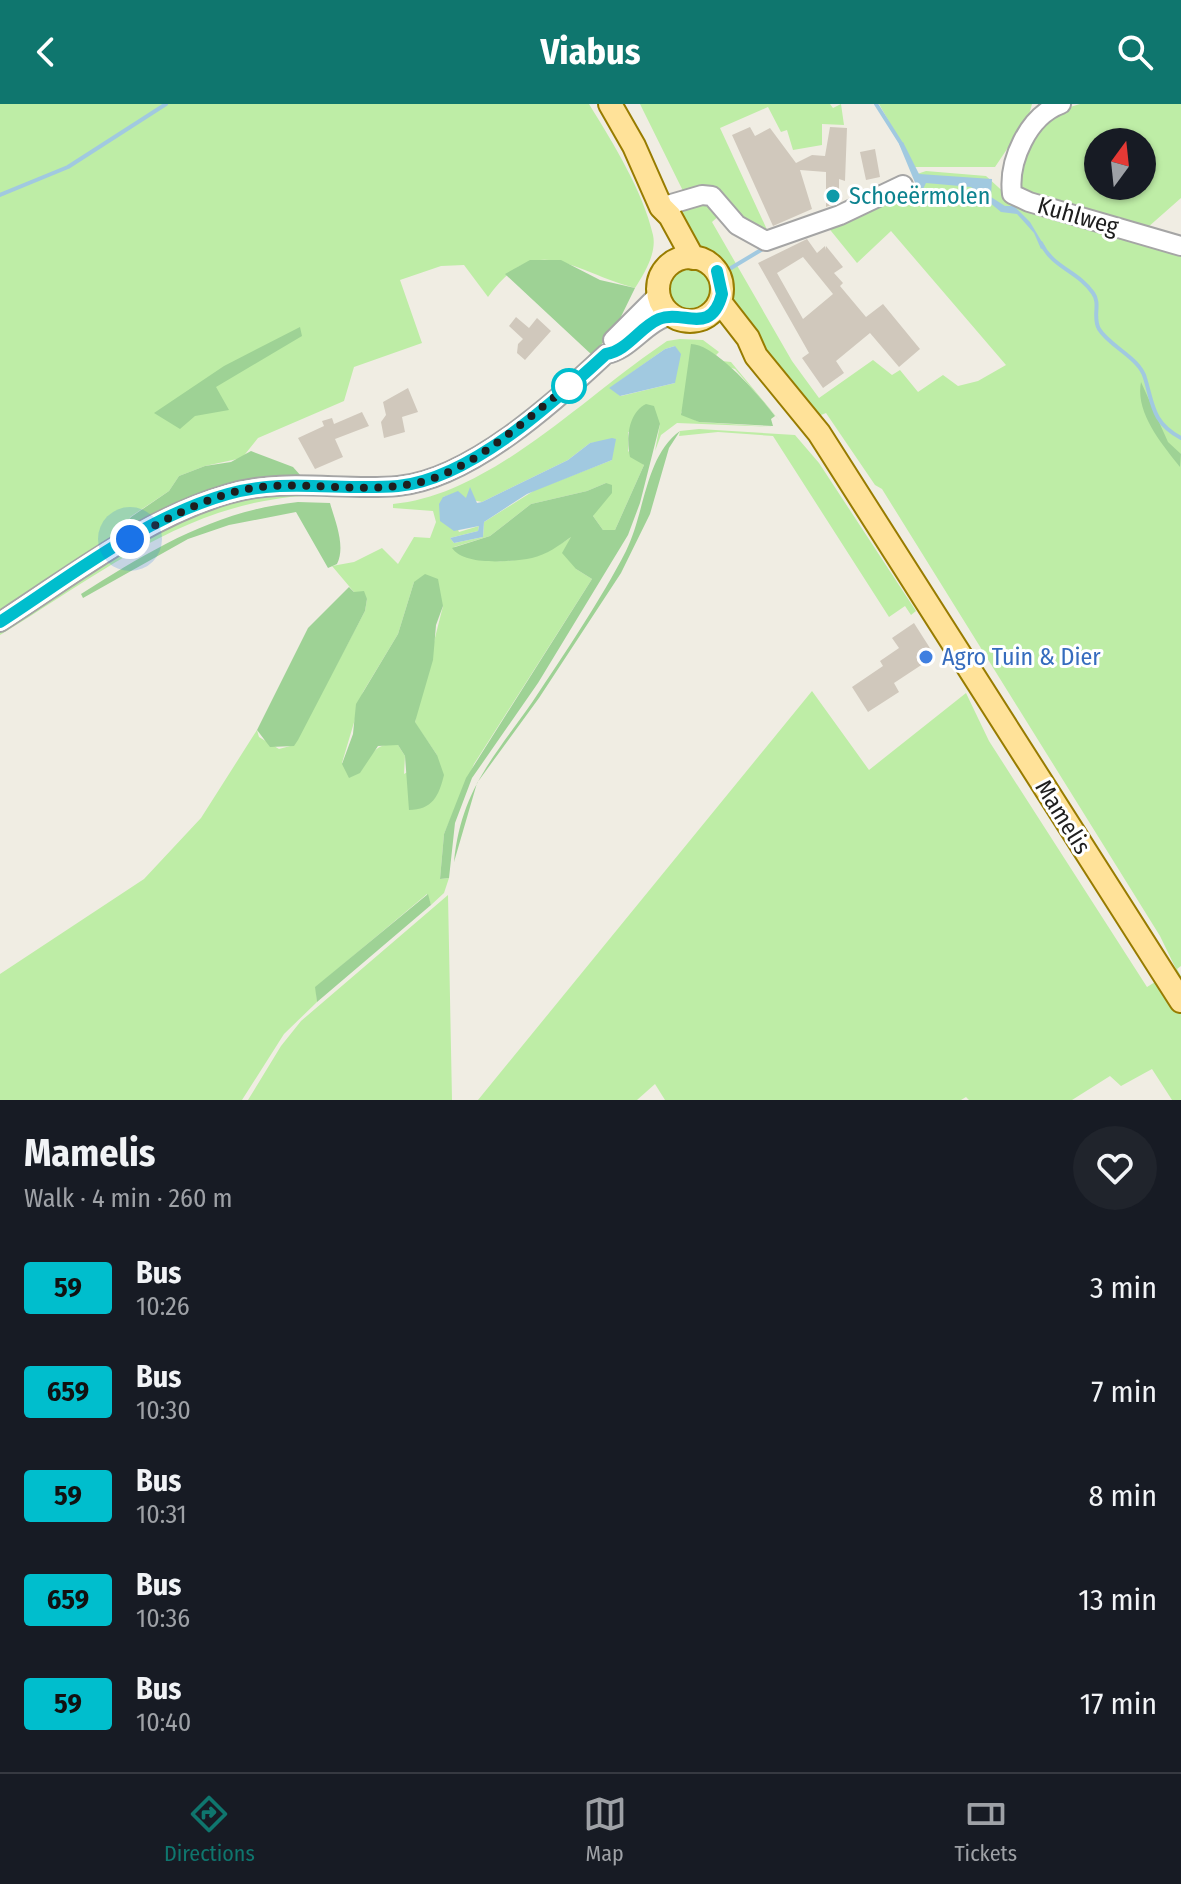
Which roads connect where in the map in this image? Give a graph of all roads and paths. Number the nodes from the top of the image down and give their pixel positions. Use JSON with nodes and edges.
{"nodes":[{"id":1,"x":610,"y":104,"type":"edge"},
{"id":2,"x":1061,"y":104,"type":"edge"},
{"id":3,"x":903,"y":185,"type":"dead end"},
{"id":4,"x":661,"y":207,"type":"junction"},
{"id":5,"x":1181,"y":246,"type":"edge"},
{"id":6,"x":693,"y":258,"type":"junction"},
{"id":7,"x":670,"y":265,"type":"junction"},
{"id":8,"x":659,"y":294,"type":"junction"},
{"id":9,"x":720,"y":302,"type":"junction"},
{"id":10,"x":673,"y":315,"type":"junction"},
{"id":11,"x":702,"y":319,"type":"junction"},
{"id":12,"x":606,"y":354,"type":"junction"},
{"id":13,"x":756,"y":356,"type":"junction"},
{"id":14,"x":0,"y":622,"type":"edge"},
{"id":15,"x":1181,"y":1001,"type":"edge"}],
"edges":[{"from":1,"to":4,"type":"main road"},
{"from":2,"to":5,"type":"street","name":"Kuhlweg"},
{"from":3,"to":4,"type":"street"},
{"from":4,"to":6,"type":"main road"},
{"from":4,"to":7,"type":"main road"},
{"from":6,"to":7,"type":"main road"},
{"from":6,"to":9,"type":"main road"},
{"from":7,"to":8,"type":"main road"},
{"from":8,"to":10,"type":"main road"},
{"from":8,"to":12,"type":"street"},
{"from":9,"to":11,"type":"main road"},
{"from":9,"to":13,"type":"main road","name":"Mamelis"},
{"from":10,"to":11,"type":"main road"},
{"from":10,"to":12,"type":"street"},
{"from":11,"to":13,"type":"main road","name":"Mamelis"},
{"from":12,"to":14,"type":"street"},
{"from":13,"to":15,"type":"main road","name":"Mamelis"}]}
